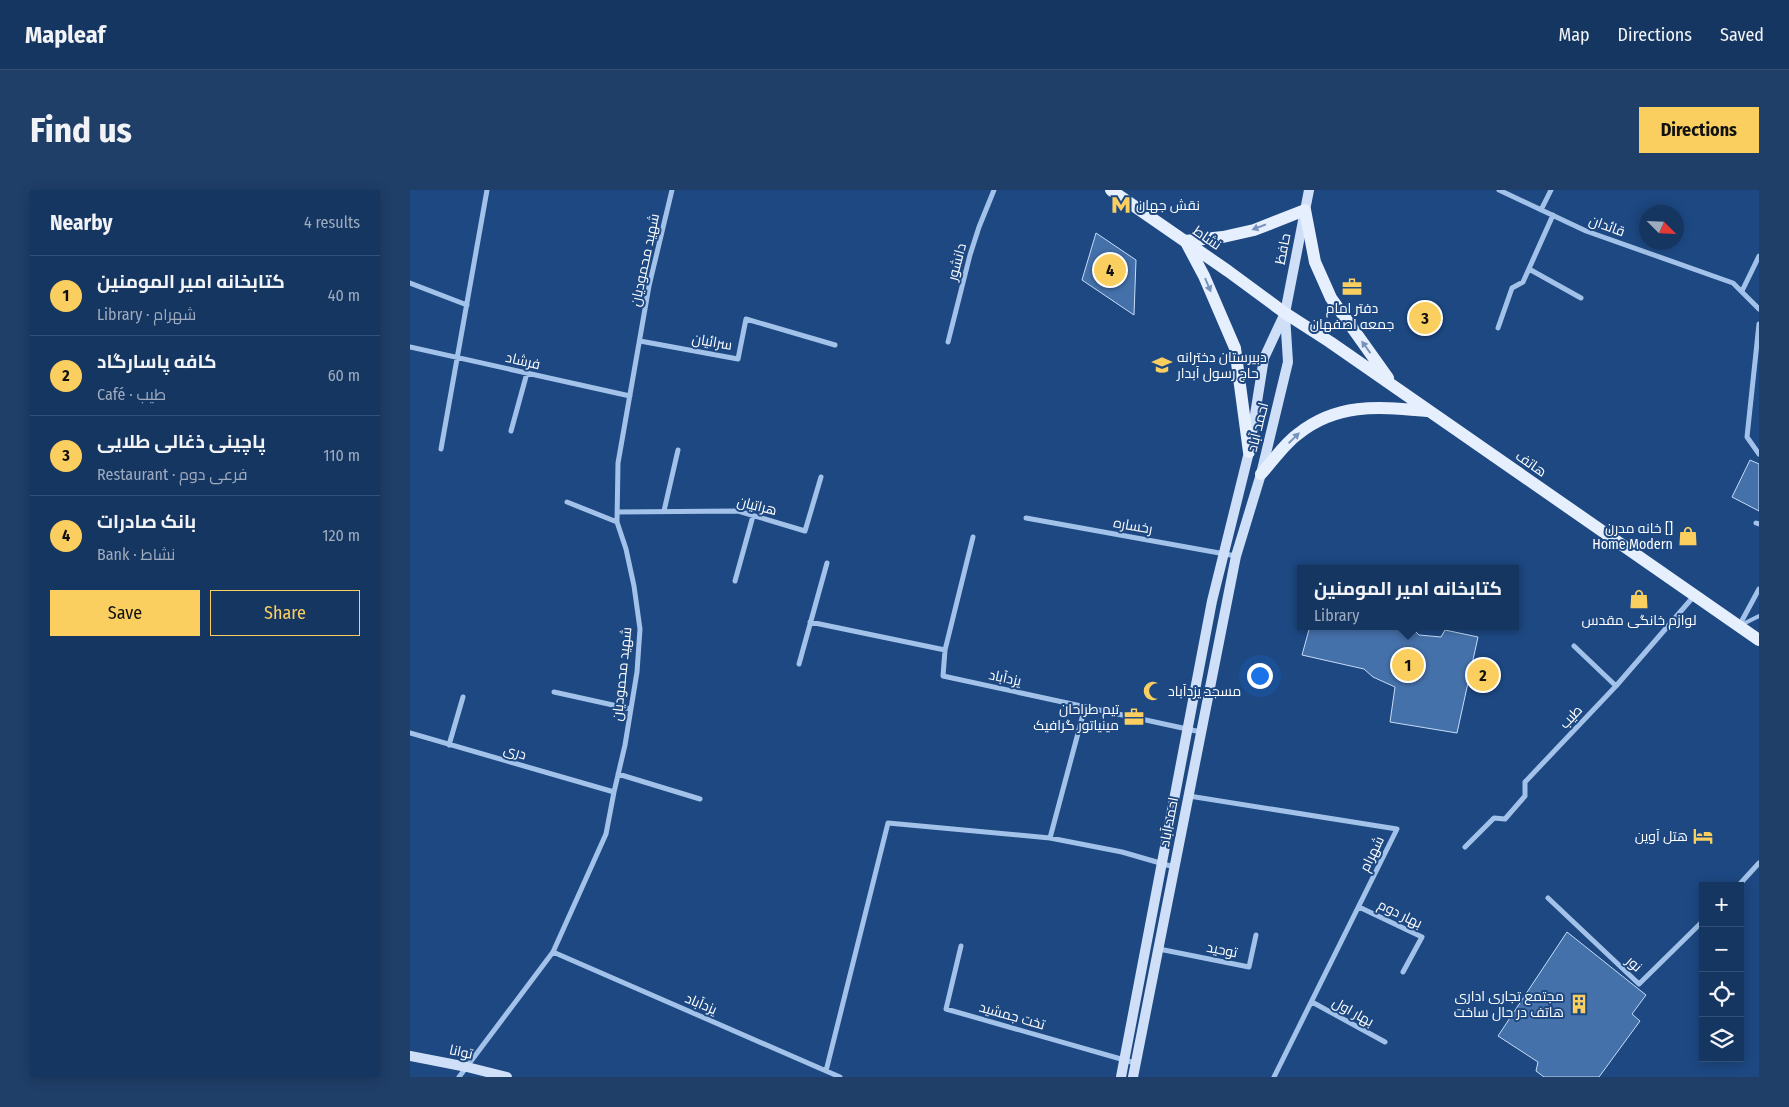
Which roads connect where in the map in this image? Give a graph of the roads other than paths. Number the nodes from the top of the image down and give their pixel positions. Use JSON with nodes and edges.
{"nodes":[{"id":1,"x":487,"y":190,"type":"edge"},
{"id":2,"x":672,"y":190,"type":"edge"},
{"id":3,"x":994,"y":190,"type":"edge"},
{"id":4,"x":1112,"y":190,"type":"edge"},
{"id":5,"x":1309,"y":190,"type":"edge"},
{"id":6,"x":1499,"y":190,"type":"edge"},
{"id":7,"x":1550,"y":190,"type":"edge"},
{"id":8,"x":1305,"y":210,"type":"junction"},
{"id":9,"x":1541,"y":210,"type":"junction"},
{"id":10,"x":1553,"y":215,"type":"junction"},
{"id":11,"x":1186,"y":241,"type":"junction"},
{"id":12,"x":1759,"y":256,"type":"edge"},
{"id":13,"x":1529,"y":269,"type":"junction"},
{"id":14,"x":410,"y":283,"type":"edge"},
{"id":15,"x":1742,"y":291,"type":"junction"},
{"id":16,"x":1581,"y":298,"type":"dead end"},
{"id":17,"x":467,"y":305,"type":"junction"},
{"id":18,"x":1759,"y":310,"type":"edge"},
{"id":19,"x":1285,"y":313,"type":"junction"},
{"id":20,"x":1759,"y":324,"type":"edge"},
{"id":21,"x":1498,"y":328,"type":"dead end"},
{"id":22,"x":640,"y":340,"type":"junction"},
{"id":23,"x":948,"y":342,"type":"dead end"},
{"id":24,"x":835,"y":345,"type":"dead end"},
{"id":25,"x":410,"y":346,"type":"edge"},
{"id":26,"x":458,"y":357,"type":"junction"},
{"id":27,"x":527,"y":373,"type":"junction"},
{"id":28,"x":1394,"y":387,"type":"junction"},
{"id":29,"x":630,"y":396,"type":"junction"},
{"id":30,"x":1429,"y":412,"type":"junction"},
{"id":31,"x":511,"y":431,"type":"dead end"},
{"id":32,"x":441,"y":449,"type":"dead end"},
{"id":33,"x":678,"y":450,"type":"dead end"},
{"id":34,"x":1249,"y":452,"type":"junction"},
{"id":35,"x":1759,"y":454,"type":"edge"},
{"id":36,"x":1261,"y":474,"type":"junction"},
{"id":37,"x":821,"y":477,"type":"dead end"},
{"id":38,"x":567,"y":502,"type":"dead end"},
{"id":39,"x":664,"y":511,"type":"junction"},
{"id":40,"x":617,"y":512,"type":"junction"},
{"id":41,"x":753,"y":516,"type":"junction"},
{"id":42,"x":1026,"y":518,"type":"dead end"},
{"id":43,"x":617,"y":522,"type":"junction"},
{"id":44,"x":972,"y":537,"type":"dead end"},
{"id":45,"x":1223,"y":554,"type":"junction"},
{"id":46,"x":1236,"y":556,"type":"junction"},
{"id":47,"x":827,"y":563,"type":"dead end"},
{"id":48,"x":734,"y":581,"type":"dead end"},
{"id":49,"x":1759,"y":589,"type":"edge"},
{"id":50,"x":1695,"y":595,"type":"junction"},
{"id":51,"x":1759,"y":616,"type":"edge"},
{"id":52,"x":810,"y":622,"type":"junction"},
{"id":53,"x":1739,"y":626,"type":"junction"},
{"id":54,"x":1759,"y":640,"type":"edge"},
{"id":55,"x":1574,"y":646,"type":"dead end"},
{"id":56,"x":945,"y":650,"type":"junction"},
{"id":57,"x":799,"y":664,"type":"dead end"},
{"id":58,"x":1616,"y":686,"type":"junction"},
{"id":59,"x":554,"y":692,"type":"dead end"},
{"id":60,"x":463,"y":697,"type":"dead end"},
{"id":61,"x":1085,"y":707,"type":"junction"},
{"id":62,"x":631,"y":709,"type":"junction"},
{"id":63,"x":1187,"y":729,"type":"junction"},
{"id":64,"x":1201,"y":732,"type":"junction"},
{"id":65,"x":410,"y":733,"type":"edge"},
{"id":66,"x":449,"y":744,"type":"junction"},
{"id":67,"x":618,"y":774,"type":"junction"},
{"id":68,"x":614,"y":792,"type":"junction"},
{"id":69,"x":1189,"y":796,"type":"junction"},
{"id":70,"x":700,"y":799,"type":"dead end"},
{"id":71,"x":1050,"y":838,"type":"junction"},
{"id":72,"x":1465,"y":847,"type":"dead end"},
{"id":73,"x":1160,"y":863,"type":"junction"},
{"id":74,"x":1759,"y":863,"type":"edge"},
{"id":75,"x":1174,"y":867,"type":"junction"},
{"id":76,"x":1742,"y":882,"type":"edge"},
{"id":77,"x":1548,"y":898,"type":"dead end"},
{"id":78,"x":1359,"y":907,"type":"junction"},
{"id":79,"x":1699,"y":925,"type":"edge"},
{"id":80,"x":1256,"y":935,"type":"dead end"},
{"id":81,"x":961,"y":946,"type":"dead end"},
{"id":82,"x":1158,"y":949,"type":"junction"},
{"id":83,"x":553,"y":952,"type":"junction"},
{"id":84,"x":1403,"y":972,"type":"dead end"},
{"id":85,"x":1312,"y":1002,"type":"junction"},
{"id":86,"x":1385,"y":1042,"type":"dead end"},
{"id":87,"x":410,"y":1056,"type":"edge"},
{"id":88,"x":1124,"y":1060,"type":"junction"},
{"id":89,"x":1136,"y":1063,"type":"junction"},
{"id":90,"x":467,"y":1067,"type":"junction"},
{"id":91,"x":826,"y":1071,"type":"junction"},
{"id":92,"x":459,"y":1077,"type":"edge"},
{"id":93,"x":507,"y":1077,"type":"edge"},
{"id":94,"x":840,"y":1077,"type":"edge"},
{"id":95,"x":1120,"y":1077,"type":"edge"},
{"id":96,"x":1133,"y":1077,"type":"edge"},
{"id":97,"x":1274,"y":1077,"type":"edge"}],
"edges":[{"from":1,"to":17,"type":"street"},
{"from":2,"to":22,"type":"street","name":"شهید محمودیان"},
{"from":3,"to":23,"type":"street","name":"دانشور"},
{"from":4,"to":11,"type":"main road","name":"نشاط"},
{"from":5,"to":8,"type":"main road","name":"حافظ"},
{"from":6,"to":9,"type":"street","name":"قائدان"},
{"from":7,"to":9,"type":"street"},
{"from":8,"to":11,"type":"main road","one_way":true},
{"from":8,"to":19,"type":"main road","name":"حافظ"},
{"from":28,"to":8,"type":"main road","one_way":true},
{"from":9,"to":10,"type":"street","name":"قائدان"},
{"from":10,"to":13,"type":"street"},
{"from":10,"to":15,"type":"street","name":"قائدان"},
{"from":11,"to":19,"type":"main road","name":"نشاط"},
{"from":11,"to":34,"type":"main road","one_way":true},
{"from":12,"to":15,"type":"street"},
{"from":13,"to":16,"type":"street"},
{"from":13,"to":21,"type":"street"},
{"from":14,"to":17,"type":"street"},
{"from":15,"to":18,"type":"street","name":"قائدان"},
{"from":17,"to":26,"type":"street"},
{"from":19,"to":28,"type":"main road","name":"هاتف"},
{"from":19,"to":34,"type":"main road","name":"احمد آباد"},
{"from":19,"to":36,"type":"main road","name":"احمد آباد"},
{"from":20,"to":35,"type":"street"},
{"from":22,"to":24,"type":"street","name":"سرائیان"},
{"from":22,"to":29,"type":"street","name":"شهید محمودیان"},
{"from":25,"to":26,"type":"street","name":"فرشاد"},
{"from":26,"to":27,"type":"street","name":"فرشاد"},
{"from":26,"to":32,"type":"street"},
{"from":27,"to":29,"type":"street","name":"فرشاد"},
{"from":27,"to":31,"type":"street"},
{"from":28,"to":30,"type":"main road","name":"هاتف"},
{"from":29,"to":40,"type":"street","name":"شهید محمودیان"},
{"from":36,"to":30,"type":"main road","one_way":true},
{"from":30,"to":50,"type":"main road","name":"هاتف"},
{"from":33,"to":39,"type":"street"},
{"from":34,"to":45,"type":"main road","name":"احمد آباد"},
{"from":36,"to":46,"type":"main road","name":"احمد آباد"},
{"from":37,"to":41,"type":"street","name":"هراتیان"},
{"from":38,"to":43,"type":"street"},
{"from":39,"to":40,"type":"street","name":"هراتیان"},
{"from":39,"to":41,"type":"street","name":"هراتیان"},
{"from":40,"to":43,"type":"street","name":"شهید محمودیان"},
{"from":41,"to":48,"type":"street"},
{"from":42,"to":45,"type":"street","name":"رخساره"},
{"from":43,"to":62,"type":"street","name":"شهید محمودیان"},
{"from":44,"to":56,"type":"street","name":"یزدآباد"},
{"from":45,"to":46,"type":"street","name":"رخساره"},
{"from":45,"to":63,"type":"main road","name":"احمد آباد"},
{"from":46,"to":64,"type":"main road","name":"احمد آباد"},
{"from":47,"to":52,"type":"street"},
{"from":49,"to":53,"type":"street"},
{"from":50,"to":53,"type":"main road","name":"هاتف"},
{"from":50,"to":58,"type":"street","name":"طیب"},
{"from":51,"to":53,"type":"lane"},
{"from":52,"to":56,"type":"street"},
{"from":52,"to":57,"type":"street"},
{"from":53,"to":54,"type":"main road","name":"هاتف"},
{"from":55,"to":58,"type":"street"},
{"from":56,"to":61,"type":"street","name":"یزدآباد"},
{"from":58,"to":72,"type":"street","name":"طیب"},
{"from":59,"to":62,"type":"street"},
{"from":60,"to":66,"type":"street"},
{"from":61,"to":63,"type":"street","name":"یزدآباد"},
{"from":61,"to":71,"type":"street"},
{"from":62,"to":67,"type":"street","name":"شهید محمودیان"},
{"from":63,"to":64,"type":"street","name":"یزدآباد"},
{"from":63,"to":73,"type":"main road","name":"احمد آباد"},
{"from":64,"to":69,"type":"main road","name":"احمد آباد"},
{"from":65,"to":66,"type":"street","name":"دری"},
{"from":66,"to":68,"type":"street","name":"دری"},
{"from":67,"to":68,"type":"street","name":"شهید محمودیان"},
{"from":67,"to":70,"type":"street"},
{"from":68,"to":83,"type":"street","name":"شهید محمودیان"},
{"from":69,"to":75,"type":"main road","name":"احمد آباد"},
{"from":69,"to":78,"type":"street","name":"شهرام"},
{"from":71,"to":73,"type":"street"},
{"from":71,"to":91,"type":"street"},
{"from":73,"to":75,"type":"street"},
{"from":73,"to":88,"type":"main road","name":"احمد آباد"},
{"from":74,"to":76,"type":"street"},
{"from":75,"to":82,"type":"main road","name":"احمد آباد"},
{"from":77,"to":79,"type":"street","name":"نور"},
{"from":78,"to":84,"type":"street","name":"بهار دوم"},
{"from":78,"to":85,"type":"street","name":"شهرام"},
{"from":80,"to":82,"type":"street","name":"توحید"},
{"from":81,"to":88,"type":"street","name":"تخت جمشید"},
{"from":82,"to":89,"type":"main road","name":"احمد آباد"},
{"from":83,"to":90,"type":"street","name":"شهید محمودیان"},
{"from":83,"to":91,"type":"street","name":"یزدآباد"},
{"from":85,"to":86,"type":"street","name":"بهار اول"},
{"from":85,"to":97,"type":"street","name":"شهرام"},
{"from":87,"to":90,"type":"main road","name":"توانا"},
{"from":88,"to":89,"type":"street","name":"تخت جمشید"},
{"from":88,"to":95,"type":"main road","name":"احمد آباد"},
{"from":89,"to":96,"type":"main road","name":"احمد آباد"},
{"from":90,"to":92,"type":"street","name":"شهید محمودیان"},
{"from":90,"to":93,"type":"main road","name":"توانا"},
{"from":91,"to":94,"type":"street","name":"یزدآباد"}]}
